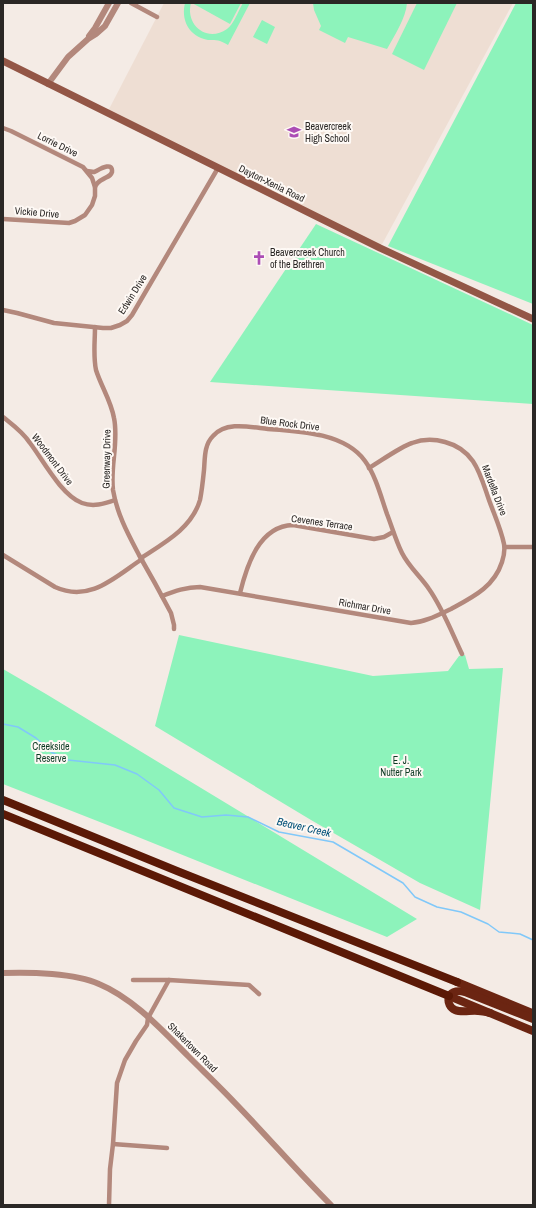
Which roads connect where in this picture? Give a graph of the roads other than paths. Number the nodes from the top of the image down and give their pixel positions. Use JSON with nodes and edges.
{"nodes":[{"id":1,"x":109,"y":3,"type":"edge"},
{"id":2,"x":118,"y":3,"type":"edge"},
{"id":3,"x":131,"y":3,"type":"edge"},
{"id":4,"x":157,"y":17,"type":"dead end"},
{"id":5,"x":88,"y":39,"type":"junction"},
{"id":6,"x":3,"y":61,"type":"edge"},
{"id":7,"x":48,"y":84,"type":"junction"},
{"id":8,"x":3,"y":128,"type":"edge"},
{"id":9,"x":218,"y":168,"type":"junction"},
{"id":10,"x":87,"y":171,"type":"junction"},
{"id":11,"x":95,"y":187,"type":"junction"},
{"id":12,"x":3,"y":219,"type":"edge"},
{"id":13,"x":3,"y":310,"type":"edge"},
{"id":14,"x":533,"y":319,"type":"edge"},
{"id":15,"x":95,"y":327,"type":"junction"},
{"id":16,"x":3,"y":417,"type":"edge"},
{"id":17,"x":370,"y":468,"type":"junction"},
{"id":18,"x":115,"y":500,"type":"junction"},
{"id":19,"x":393,"y":532,"type":"junction"},
{"id":20,"x":505,"y":547,"type":"junction"},
{"id":21,"x":533,"y":547,"type":"edge"},
{"id":22,"x":3,"y":555,"type":"edge"},
{"id":23,"x":141,"y":558,"type":"junction"},
{"id":24,"x":240,"y":593,"type":"junction"},
{"id":25,"x":162,"y":596,"type":"junction"},
{"id":26,"x":442,"y":613,"type":"junction"},
{"id":27,"x":174,"y":629,"type":"dead end"},
{"id":28,"x":462,"y":654,"type":"dead end"},
{"id":29,"x":3,"y":800,"type":"edge"},
{"id":30,"x":3,"y":814,"type":"edge"},
{"id":31,"x":3,"y":973,"type":"edge"},
{"id":32,"x":133,"y":980,"type":"dead end"},
{"id":33,"x":169,"y":980,"type":"junction"},
{"id":34,"x":259,"y":994,"type":"dead end"},
{"id":35,"x":449,"y":996,"type":"junction"},
{"id":36,"x":459,"y":1000,"type":"junction"},
{"id":37,"x":490,"y":1013,"type":"junction"},
{"id":38,"x":533,"y":1013,"type":"edge"},
{"id":39,"x":148,"y":1018,"type":"junction"},
{"id":40,"x":533,"y":1019,"type":"edge"},
{"id":41,"x":522,"y":1026,"type":"junction"},
{"id":42,"x":533,"y":1026,"type":"edge"},
{"id":43,"x":533,"y":1031,"type":"edge"},
{"id":44,"x":533,"y":1036,"type":"edge"},
{"id":45,"x":113,"y":1144,"type":"junction"},
{"id":46,"x":167,"y":1148,"type":"dead end"},
{"id":47,"x":109,"y":1205,"type":"edge"},
{"id":48,"x":331,"y":1205,"type":"edge"}],
"edges":[{"from":1,"to":5,"type":"street"},
{"from":2,"to":5,"type":"street"},
{"from":3,"to":4,"type":"street"},
{"from":5,"to":7,"type":"street"},
{"from":6,"to":7,"type":"main road","name":"Dayton-Xenia Road"},
{"from":7,"to":9,"type":"main road","name":"Dayton-Xenia Road"},
{"from":8,"to":10,"type":"street","name":"Lorrie Drive"},
{"from":9,"to":14,"type":"main road","name":"Dayton-Xenia Road"},
{"from":9,"to":15,"type":"street","name":"Edwin Drive"},
{"from":10,"to":11,"type":"street"},
{"from":10,"to":11,"type":"street"},
{"from":11,"to":12,"type":"street","name":"Vickie Drive"},
{"from":13,"to":15,"type":"street","name":"Edwin Drive"},
{"from":15,"to":18,"type":"street","name":"Greenway Drive"},
{"from":16,"to":18,"type":"street","name":"Woodmont Drive"},
{"from":17,"to":19,"type":"street","name":"Blue Rock Drive"},
{"from":17,"to":20,"type":"street","name":"Mardella Drive"},
{"from":17,"to":23,"type":"street","name":"Blue Rock Drive"},
{"from":18,"to":23,"type":"street","name":"Greenway Drive"},
{"from":19,"to":24,"type":"street","name":"Cevenes Terrace"},
{"from":19,"to":26,"type":"street","name":"Blue Rock Drive"},
{"from":20,"to":21,"type":"street"},
{"from":20,"to":26,"type":"street","name":"Richmar Drive"},
{"from":22,"to":23,"type":"street","name":"Blue Rock Drive"},
{"from":23,"to":25,"type":"street","name":"Greenway Drive"},
{"from":24,"to":25,"type":"street","name":"Richmar Drive"},
{"from":24,"to":26,"type":"street","name":"Richmar Drive"},
{"from":25,"to":27,"type":"street","name":"Greenway Drive"},
{"from":26,"to":28,"type":"street","name":"Blue Rock Drive"},
{"from":29,"to":38,"type":"highway"},
{"from":30,"to":35,"type":"highway"},
{"from":31,"to":39,"type":"street","name":"Shakertown Road"},
{"from":32,"to":33,"type":"street"},
{"from":33,"to":34,"type":"street"},
{"from":33,"to":39,"type":"street"},
{"from":35,"to":36,"type":"highway"},
{"from":35,"to":37,"type":"highway"},
{"from":35,"to":40,"type":"highway"},
{"from":36,"to":37,"type":"highway"},
{"from":36,"to":42,"type":"highway"},
{"from":37,"to":41,"type":"highway"},
{"from":39,"to":45,"type":"street"},
{"from":39,"to":48,"type":"street","name":"Shakertown Road"},
{"from":41,"to":43,"type":"highway"},
{"from":41,"to":44,"type":"highway"},
{"from":45,"to":46,"type":"street"},
{"from":45,"to":47,"type":"street"}]}
